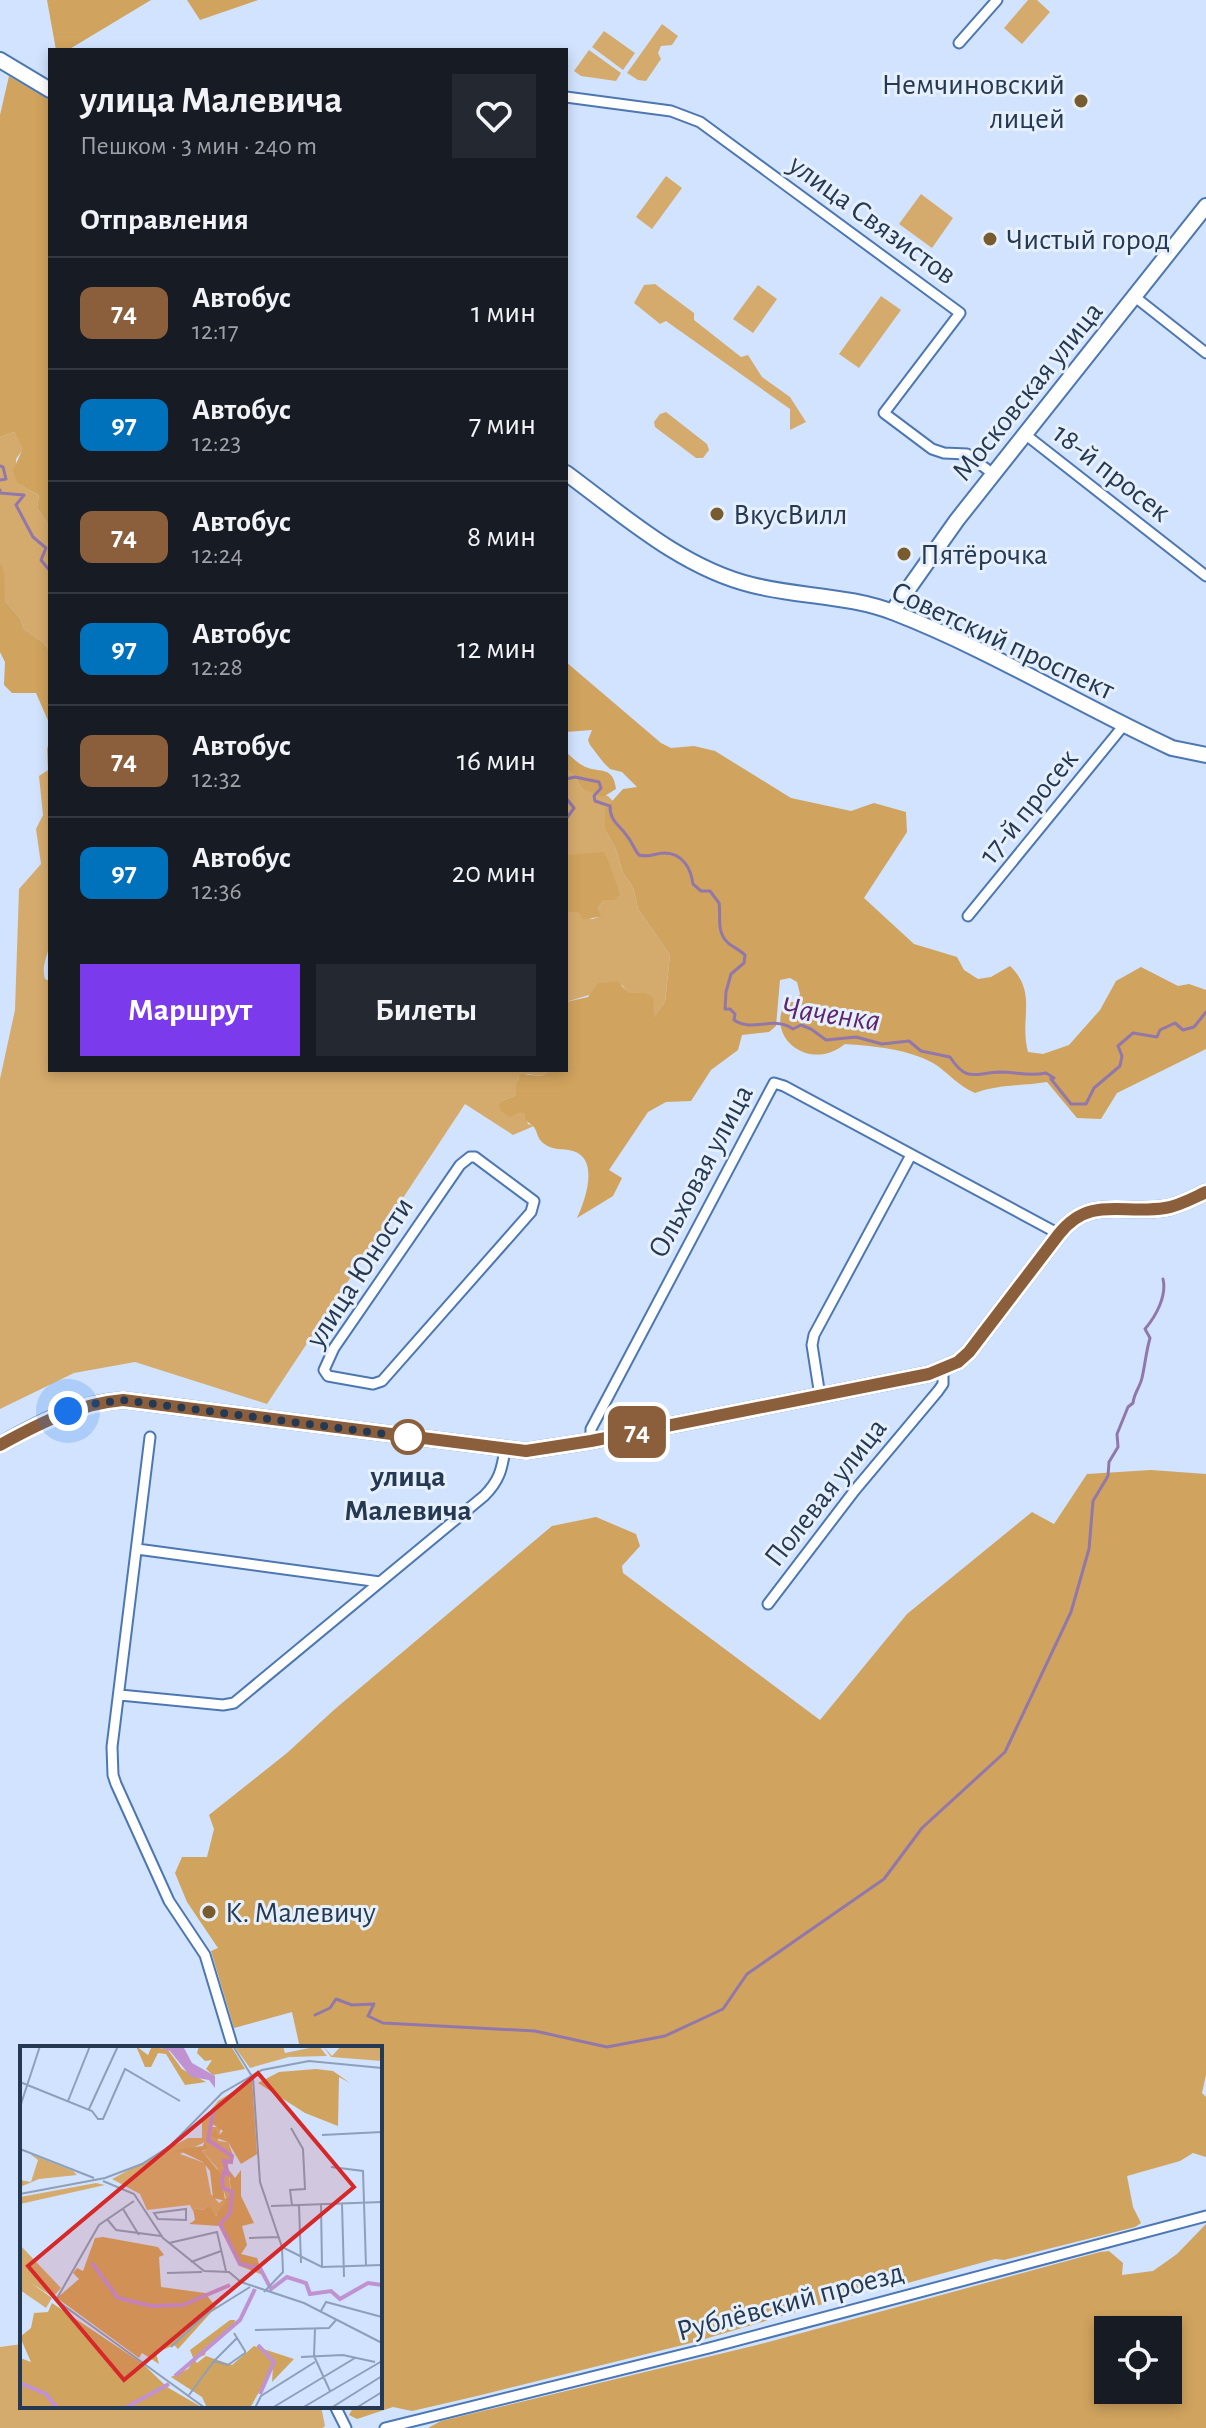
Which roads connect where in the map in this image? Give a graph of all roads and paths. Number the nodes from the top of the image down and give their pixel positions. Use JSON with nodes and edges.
{"nodes":[{"id":1,"x":997,"y":0,"type":"edge"},
{"id":2,"x":959,"y":43,"type":"dead end"},
{"id":3,"x":0,"y":60,"type":"edge"},
{"id":4,"x":48,"y":89,"type":"edge"},
{"id":5,"x":568,"y":97,"type":"edge"},
{"id":6,"x":1206,"y":206,"type":"edge"},
{"id":7,"x":1135,"y":297,"type":"junction"},
{"id":8,"x":1206,"y":353,"type":"edge"},
{"id":9,"x":1026,"y":435,"type":"junction"},
{"id":10,"x":568,"y":474,"type":"edge"},
{"id":11,"x":993,"y":474,"type":"junction"},
{"id":12,"x":1206,"y":576,"type":"edge"},
{"id":13,"x":892,"y":612,"type":"junction"},
{"id":14,"x":1124,"y":725,"type":"junction"},
{"id":15,"x":1204,"y":759,"type":"edge"},
{"id":16,"x":968,"y":916,"type":"dead end"},
{"id":17,"x":911,"y":1155,"type":"junction"},
{"id":18,"x":1206,"y":1192,"type":"edge"},
{"id":19,"x":1059,"y":1234,"type":"junction"},
{"id":20,"x":500,"y":1246,"type":"joint"},
{"id":21,"x":943,"y":1370,"type":"junction"},
{"id":22,"x":820,"y":1396,"type":"junction"},
{"id":23,"x":150,"y":1437,"type":"dead end"},
{"id":24,"x":591,"y":1441,"type":"junction"},
{"id":25,"x":0,"y":1445,"type":"edge"},
{"id":26,"x":505,"y":1449,"type":"junction"},
{"id":27,"x":137,"y":1549,"type":"junction"},
{"id":28,"x":380,"y":1582,"type":"junction"},
{"id":29,"x":768,"y":1604,"type":"dead end"},
{"id":30,"x":120,"y":1695,"type":"junction"},
{"id":31,"x":232,"y":2046,"type":"edge"},
{"id":32,"x":1206,"y":2216,"type":"edge"},
{"id":33,"x":336,"y":2408,"type":"edge"},
{"id":34,"x":346,"y":2428,"type":"edge"},
{"id":35,"x":385,"y":2428,"type":"edge"}],
"edges":[{"from":1,"to":2,"type":"street"},
{"from":3,"to":4,"type":"street"},
{"from":5,"to":11,"type":"street","name":"улица Связистов"},
{"from":6,"to":7,"type":"street","name":"Московская улица"},
{"from":7,"to":8,"type":"street"},
{"from":7,"to":9,"type":"street","name":"Московская улица"},
{"from":9,"to":11,"type":"street","name":"Московская улица"},
{"from":9,"to":12,"type":"street","name":"18-й просек"},
{"from":10,"to":13,"type":"street","name":"Советский проспект"},
{"from":11,"to":13,"type":"street","name":"Московская улица"},
{"from":13,"to":14,"type":"street","name":"Советский проспект"},
{"from":14,"to":15,"type":"street","name":"Советский проспект"},
{"from":14,"to":16,"type":"street","name":"17-й просек"},
{"from":17,"to":19,"type":"street","name":"Ольховая улица"},
{"from":17,"to":22,"type":"street"},
{"from":17,"to":24,"type":"street","name":"Ольховая улица"},
{"from":18,"to":19,"type":"street"},
{"from":19,"to":21,"type":"street"},
{"from":20,"to":20,"type":"street","name":"улица Юности"},
{"from":21,"to":22,"type":"street"},
{"from":21,"to":29,"type":"street","name":"Полевая улица"},
{"from":22,"to":24,"type":"street"},
{"from":23,"to":27,"type":"street"},
{"from":24,"to":26,"type":"street"},
{"from":25,"to":26,"type":"street"},
{"from":26,"to":28,"type":"street"},
{"from":27,"to":28,"type":"street"},
{"from":27,"to":30,"type":"street"},
{"from":28,"to":30,"type":"street"},
{"from":30,"to":31,"type":"street"},
{"from":32,"to":35,"type":"street","name":"Рублёвский проезд"},
{"from":33,"to":34,"type":"street"}]}
